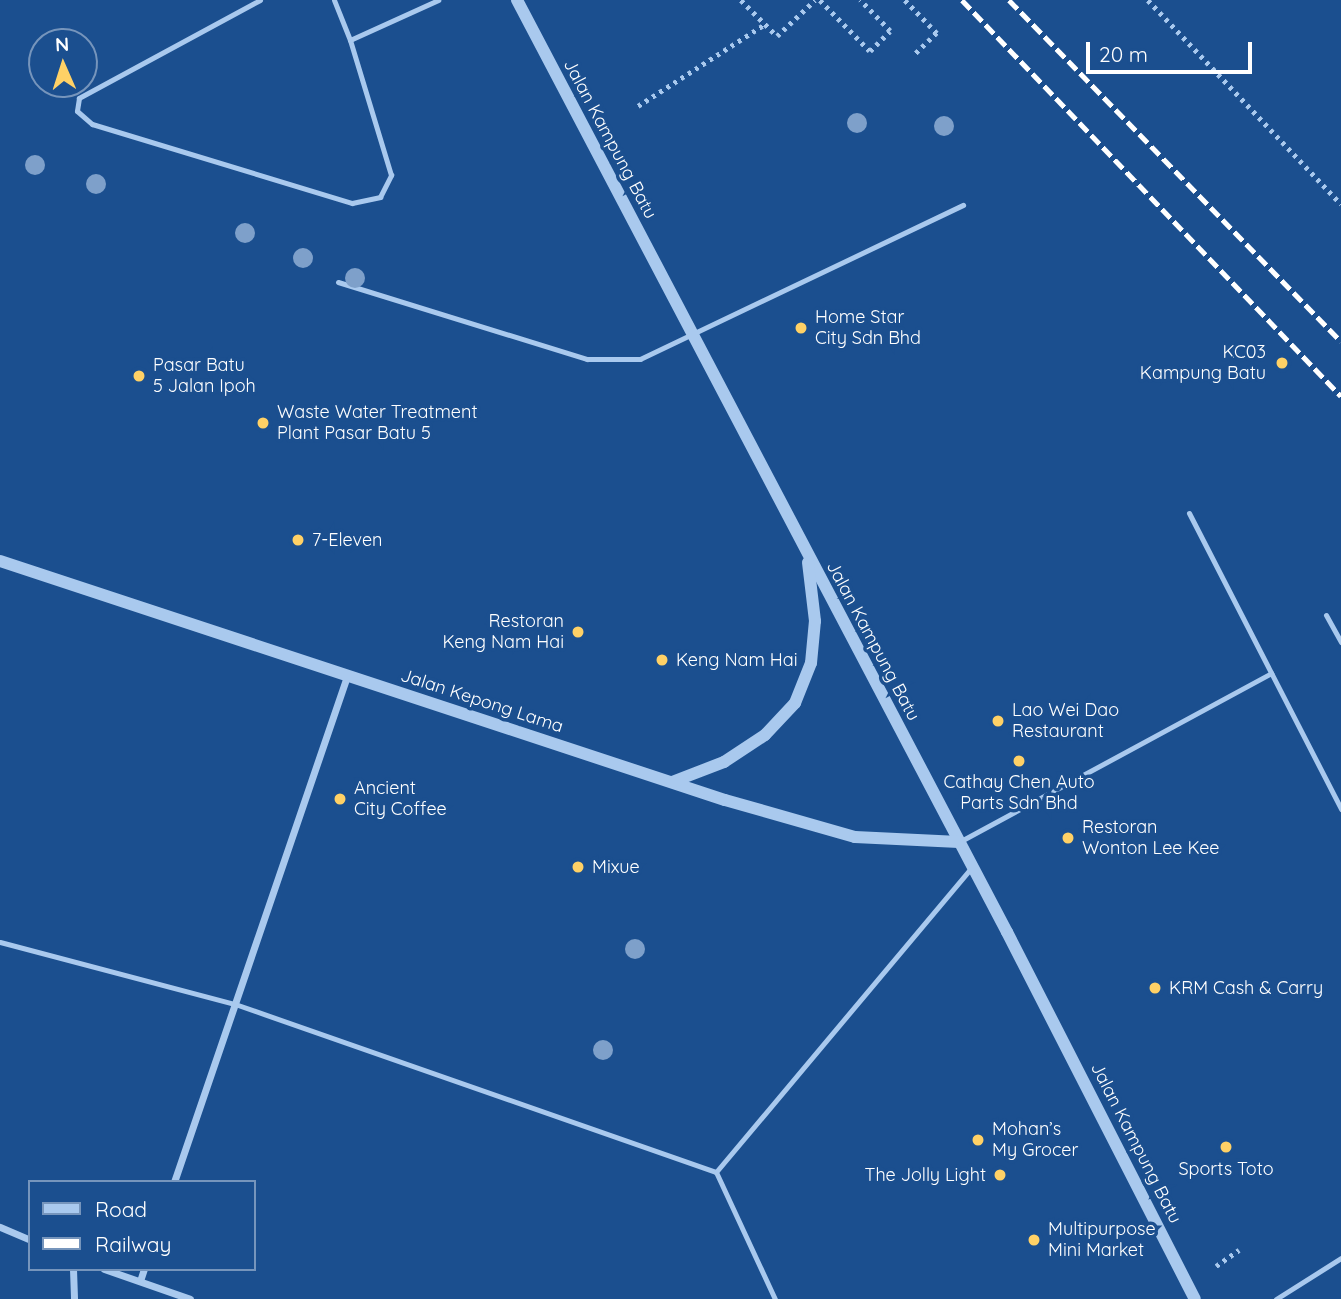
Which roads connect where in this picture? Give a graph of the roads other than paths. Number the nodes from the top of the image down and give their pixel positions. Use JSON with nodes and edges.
{"nodes":[{"id":1,"x":260,"y":0,"type":"edge"},
{"id":2,"x":334,"y":0,"type":"edge"},
{"id":3,"x":438,"y":0,"type":"edge"},
{"id":4,"x":517,"y":0,"type":"edge"},
{"id":5,"x":350,"y":40,"type":"junction"},
{"id":6,"x":964,"y":205,"type":"dead end"},
{"id":7,"x":338,"y":282,"type":"dead end"},
{"id":8,"x":693,"y":334,"type":"junction"},
{"id":9,"x":1189,"y":513,"type":"dead end"},
{"id":10,"x":807,"y":552,"type":"junction"},
{"id":11,"x":0,"y":561,"type":"edge"},
{"id":12,"x":1326,"y":615,"type":"dead end"},
{"id":13,"x":1341,"y":642,"type":"edge"},
{"id":14,"x":1271,"y":673,"type":"junction"},
{"id":15,"x":347,"y":676,"type":"junction"},
{"id":16,"x":672,"y":782,"type":"junction"},
{"id":17,"x":1341,"y":809,"type":"edge"},
{"id":18,"x":959,"y":842,"type":"junction"},
{"id":19,"x":972,"y":867,"type":"junction"},
{"id":20,"x":0,"y":942,"type":"edge"},
{"id":21,"x":235,"y":1004,"type":"junction"},
{"id":22,"x":716,"y":1172,"type":"junction"},
{"id":23,"x":175,"y":1180,"type":"edge"},
{"id":24,"x":0,"y":1227,"type":"edge"},
{"id":25,"x":28,"y":1239,"type":"edge"},
{"id":26,"x":1341,"y":1258,"type":"edge"},
{"id":27,"x":73,"y":1271,"type":"edge"},
{"id":28,"x":110,"y":1271,"type":"edge"},
{"id":29,"x":143,"y":1271,"type":"edge"},
{"id":30,"x":140,"y":1281,"type":"junction"},
{"id":31,"x":74,"y":1299,"type":"edge"},
{"id":32,"x":190,"y":1299,"type":"edge"},
{"id":33,"x":775,"y":1299,"type":"edge"},
{"id":34,"x":1195,"y":1299,"type":"edge"},
{"id":35,"x":1276,"y":1299,"type":"edge"}],
"edges":[{"from":1,"to":5,"type":"lane"},
{"from":2,"to":5,"type":"lane"},
{"from":3,"to":5,"type":"lane"},
{"from":4,"to":8,"type":"street","name":"Jalan Kampung Batu"},
{"from":6,"to":8,"type":"lane"},
{"from":7,"to":8,"type":"lane"},
{"from":8,"to":10,"type":"street","name":"Jalan Kampung Batu"},
{"from":9,"to":14,"type":"lane"},
{"from":10,"to":16,"type":"street"},
{"from":10,"to":18,"type":"street","name":"Jalan Kampung Batu"},
{"from":11,"to":15,"type":"street","name":"Jalan Kepong Lama"},
{"from":12,"to":13,"type":"lane"},
{"from":14,"to":17,"type":"lane"},
{"from":14,"to":18,"type":"lane"},
{"from":15,"to":16,"type":"street","name":"Jalan Kepong Lama"},
{"from":15,"to":21,"type":"street"},
{"from":16,"to":18,"type":"street","name":"Jalan Kepong Lama"},
{"from":18,"to":19,"type":"street","name":"Jalan Kampung Batu"},
{"from":19,"to":22,"type":"lane"},
{"from":19,"to":34,"type":"street","name":"Jalan Kampung Batu"},
{"from":20,"to":21,"type":"lane"},
{"from":21,"to":22,"type":"lane"},
{"from":21,"to":23,"type":"street"},
{"from":22,"to":33,"type":"lane"},
{"from":24,"to":25,"type":"street"},
{"from":26,"to":35,"type":"lane"},
{"from":27,"to":31,"type":"street"},
{"from":28,"to":30,"type":"street"},
{"from":29,"to":30,"type":"street"},
{"from":30,"to":32,"type":"street"}]}
